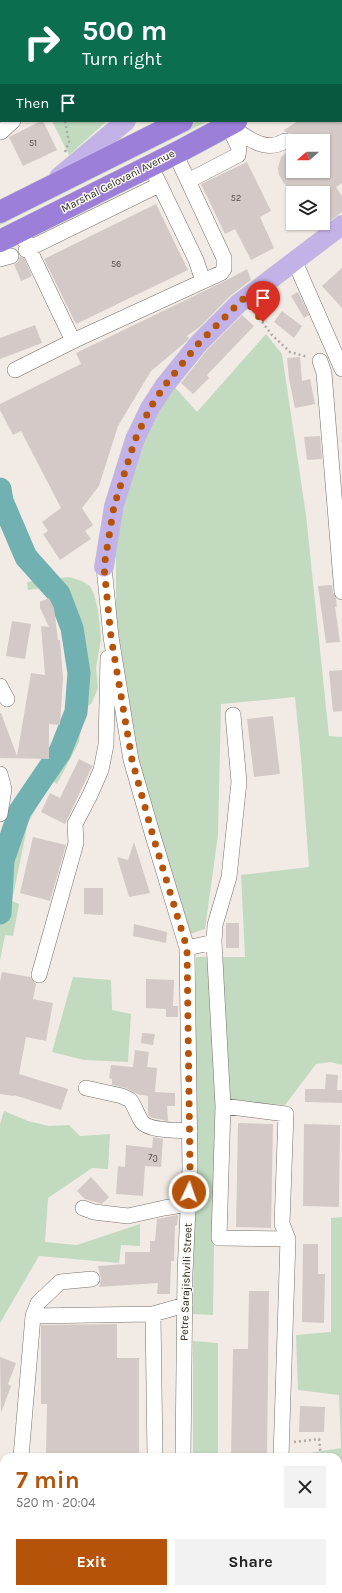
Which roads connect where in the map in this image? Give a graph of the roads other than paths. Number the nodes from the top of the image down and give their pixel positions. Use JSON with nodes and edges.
{"nodes":[{"id":1,"x":12,"y":122,"type":"edge"},
{"id":2,"x":180,"y":122,"type":"edge"},
{"id":3,"x":123,"y":123,"type":"edge"},
{"id":4,"x":232,"y":123,"type":"edge"},
{"id":5,"x":1,"y":132,"type":"dead end"},
{"id":6,"x":286,"y":141,"type":"dead end"},
{"id":7,"x":175,"y":153,"type":"junction"},
{"id":8,"x":150,"y":166,"type":"junction"},
{"id":9,"x":188,"y":181,"type":"junction"},
{"id":10,"x":159,"y":185,"type":"junction"},
{"id":11,"x":41,"y":191,"type":"junction"},
{"id":12,"x":0,"y":212,"type":"edge"},
{"id":13,"x":342,"y":225,"type":"edge"},
{"id":14,"x":25,"y":243,"type":"junction"},
{"id":15,"x":4,"y":252,"type":"edge"},
{"id":16,"x":294,"y":260,"type":"junction"},
{"id":17,"x":203,"y":281,"type":"junction"},
{"id":18,"x":73,"y":341,"type":"junction"},
{"id":19,"x":320,"y":361,"type":"road end"},
{"id":20,"x":342,"y":369,"type":"edge"},
{"id":21,"x":15,"y":370,"type":"dead end"},
{"id":22,"x":104,"y":567,"type":"joint"},
{"id":23,"x":342,"y":592,"type":"edge"},
{"id":24,"x":111,"y":637,"type":"junction"},
{"id":25,"x":0,"y":686,"type":"edge"},
{"id":26,"x":7,"y":700,"type":"dead end"},
{"id":27,"x":233,"y":715,"type":"dead end"},
{"id":28,"x":0,"y":774,"type":"edge"},
{"id":29,"x":0,"y":814,"type":"edge"},
{"id":30,"x":214,"y":942,"type":"junction"},
{"id":31,"x":187,"y":948,"type":"junction"},
{"id":32,"x":39,"y":975,"type":"dead end"},
{"id":33,"x":86,"y":1088,"type":"dead end"},
{"id":34,"x":223,"y":1106,"type":"junction"},
{"id":35,"x":190,"y":1131,"type":"junction"},
{"id":36,"x":188,"y":1204,"type":"junction"},
{"id":37,"x":83,"y":1208,"type":"dead end"},
{"id":38,"x":288,"y":1239,"type":"junction"},
{"id":39,"x":92,"y":1279,"type":"dead end"},
{"id":40,"x":185,"y":1304,"type":"junction"},
{"id":41,"x":153,"y":1314,"type":"junction"},
{"id":42,"x":33,"y":1316,"type":"junction"},
{"id":43,"x":281,"y":1450,"type":"edge"},
{"id":44,"x":21,"y":1453,"type":"edge"},
{"id":45,"x":155,"y":1453,"type":"edge"},
{"id":46,"x":183,"y":1453,"type":"edge"}],
"edges":[{"from":1,"to":5,"type":"street"},
{"from":2,"to":11,"type":"highway"},
{"from":3,"to":11,"type":"main road"},
{"from":4,"to":6,"type":"street"},
{"from":4,"to":7,"type":"highway","name":"Marshal Gelovani Avenue"},
{"from":4,"to":9,"type":"street"},
{"from":7,"to":8,"type":"highway","name":"Marshal Gelovani Avenue"},
{"from":7,"to":9,"type":"street"},
{"from":8,"to":10,"type":"street"},
{"from":8,"to":14,"type":"highway","name":"Marshal Gelovani Avenue"},
{"from":9,"to":17,"type":"street"},
{"from":10,"to":14,"type":"street"},
{"from":10,"to":17,"type":"street"},
{"from":11,"to":12,"type":"highway"},
{"from":13,"to":16,"type":"main road","name":"Petre Sarajishvili Street"},
{"from":14,"to":15,"type":"highway","name":"Marshal Gelovani Avenue"},
{"from":14,"to":18,"type":"street"},
{"from":16,"to":20,"type":"street"},
{"from":16,"to":22,"type":"main road","name":"Petre Sarajishvili Street"},
{"from":17,"to":18,"type":"street"},
{"from":18,"to":21,"type":"street"},
{"from":19,"to":23,"type":"street"},
{"from":22,"to":24,"type":"street","name":"Petre Sarajishvili Street"},
{"from":24,"to":31,"type":"street","name":"Petre Sarajishvili Street"},
{"from":24,"to":32,"type":"street"},
{"from":25,"to":26,"type":"street"},
{"from":27,"to":30,"type":"street"},
{"from":28,"to":29,"type":"street"},
{"from":30,"to":31,"type":"street"},
{"from":30,"to":34,"type":"street"},
{"from":31,"to":35,"type":"street","name":"Petre Sarajishvili Street"},
{"from":33,"to":35,"type":"street"},
{"from":34,"to":38,"type":"street"},
{"from":34,"to":38,"type":"street"},
{"from":35,"to":36,"type":"street","name":"Petre Sarajishvili Street"},
{"from":36,"to":37,"type":"street"},
{"from":36,"to":40,"type":"street","name":"Petre Sarajishvili Street"},
{"from":38,"to":43,"type":"street"},
{"from":39,"to":42,"type":"street"},
{"from":40,"to":41,"type":"street"},
{"from":40,"to":46,"type":"street","name":"Petre Sarajishvili Street"},
{"from":41,"to":42,"type":"street"},
{"from":41,"to":45,"type":"street"},
{"from":42,"to":44,"type":"street"}]}
